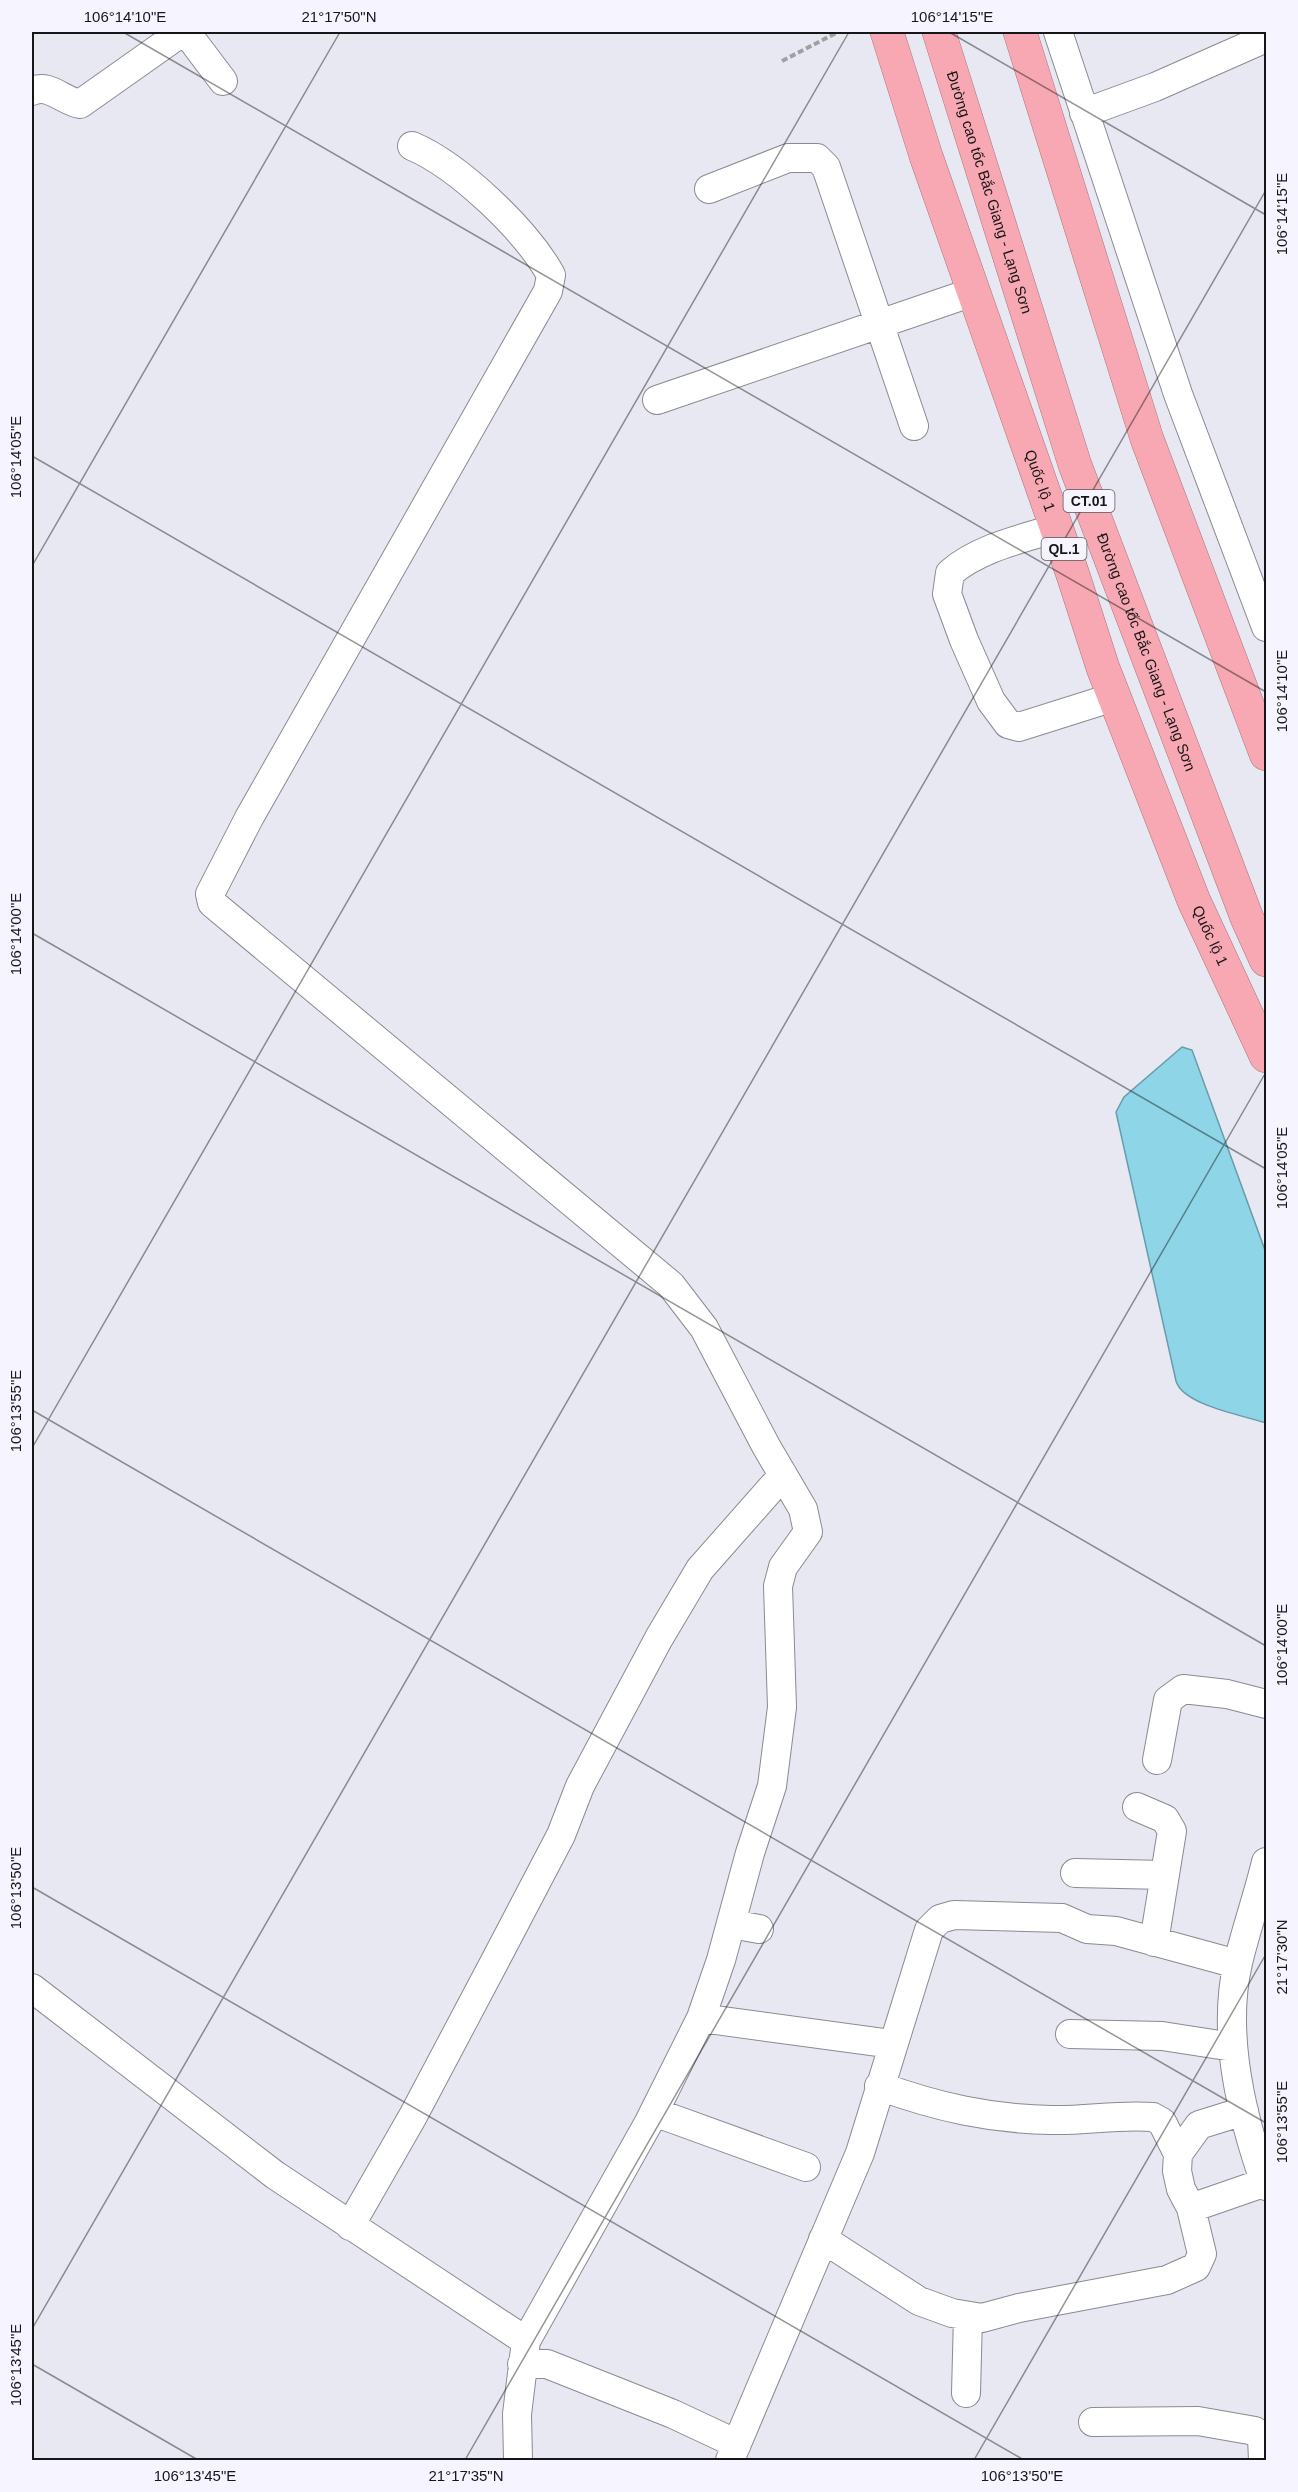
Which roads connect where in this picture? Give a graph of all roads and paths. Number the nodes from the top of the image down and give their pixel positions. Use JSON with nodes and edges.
{"nodes":[{"id":1,"x":184,"y":32,"type":"edge"},
{"id":2,"x":838,"y":32,"type":"edge"},
{"id":3,"x":887,"y":32,"type":"edge"},
{"id":4,"x":939,"y":32,"type":"edge"},
{"id":5,"x":1020,"y":32,"type":"edge"},
{"id":6,"x":1058,"y":32,"type":"edge"},
{"id":7,"x":1266,"y":38,"type":"edge"},
{"id":8,"x":782,"y":60,"type":"dead end"},
{"id":9,"x":223,"y":81,"type":"dead end"},
{"id":10,"x":32,"y":91,"type":"edge"},
{"id":11,"x":1084,"y":113,"type":"junction"},
{"id":12,"x":412,"y":146,"type":"dead end"},
{"id":13,"x":709,"y":189,"type":"dead end"},
{"id":14,"x":973,"y":292,"type":"junction"},
{"id":15,"x":879,"y":324,"type":"junction"},
{"id":16,"x":657,"y":400,"type":"dead end"},
{"id":17,"x":914,"y":426,"type":"dead end"},
{"id":18,"x":1057,"y":528,"type":"junction"},
{"id":19,"x":1266,"y":627,"type":"edge"},
{"id":20,"x":1114,"y":697,"type":"junction"},
{"id":21,"x":1266,"y":754,"type":"edge"},
{"id":22,"x":1266,"y":960,"type":"edge"},
{"id":23,"x":1266,"y":1056,"type":"edge"},
{"id":24,"x":783,"y":1475,"type":"junction"},
{"id":25,"x":1266,"y":1704,"type":"edge"},
{"id":26,"x":1157,"y":1760,"type":"dead end"},
{"id":27,"x":1137,"y":1808,"type":"dead end"},
{"id":28,"x":1266,"y":1862,"type":"edge"},
{"id":29,"x":1075,"y":1873,"type":"dead end"},
{"id":30,"x":1165,"y":1875,"type":"junction"},
{"id":31,"x":731,"y":1924,"type":"junction"},
{"id":32,"x":759,"y":1929,"type":"dead end"},
{"id":33,"x":1154,"y":1941,"type":"junction"},
{"id":34,"x":1237,"y":1964,"type":"junction"},
{"id":35,"x":32,"y":1989,"type":"edge"},
{"id":36,"x":701,"y":2018,"type":"junction"},
{"id":37,"x":1070,"y":2034,"type":"dead end"},
{"id":38,"x":892,"y":2044,"type":"junction"},
{"id":39,"x":1233,"y":2047,"type":"junction"},
{"id":40,"x":879,"y":2086,"type":"junction"},
{"id":41,"x":1244,"y":2111,"type":"junction"},
{"id":42,"x":654,"y":2112,"type":"junction"},
{"id":43,"x":1178,"y":2154,"type":"junction"},
{"id":44,"x":806,"y":2167,"type":"dead end"},
{"id":45,"x":1266,"y":2184,"type":"edge"},
{"id":46,"x":1191,"y":2208,"type":"junction"},
{"id":47,"x":350,"y":2226,"type":"junction"},
{"id":48,"x":823,"y":2239,"type":"junction"},
{"id":49,"x":968,"y":2316,"type":"junction"},
{"id":50,"x":524,"y":2352,"type":"junction"},
{"id":51,"x":966,"y":2392,"type":"dead end"},
{"id":52,"x":1093,"y":2422,"type":"dead end"},
{"id":53,"x":734,"y":2456,"type":"edge"},
{"id":54,"x":518,"y":2460,"type":"edge"},
{"id":55,"x":1263,"y":2460,"type":"edge"}],
"edges":[{"from":1,"to":9,"type":"street"},
{"from":1,"to":10,"type":"street"},
{"from":2,"to":8,"type":"path"},
{"from":3,"to":14,"type":"highway","name":"Quốc lộ 1","number":"QL.1"},
{"from":4,"to":22,"type":"highway","name":"Đường cao tốc Bắc Giang - Lạng Sơn","number":"CT.01"},
{"from":5,"to":21,"type":"highway"},
{"from":6,"to":11,"type":"street"},
{"from":7,"to":11,"type":"street"},
{"from":11,"to":19,"type":"street"},
{"from":12,"to":24,"type":"street"},
{"from":13,"to":15,"type":"street"},
{"from":14,"to":15,"type":"street"},
{"from":14,"to":18,"type":"highway","name":"Quốc lộ 1","number":"QL.1"},
{"from":15,"to":16,"type":"street"},
{"from":15,"to":17,"type":"street"},
{"from":18,"to":20,"type":"highway","name":"Quốc lộ 1","number":"QL.1"},
{"from":18,"to":20,"type":"street"},
{"from":20,"to":23,"type":"highway","name":"Quốc lộ 1","number":"QL.1"},
{"from":24,"to":31,"type":"street"},
{"from":24,"to":47,"type":"street"},
{"from":25,"to":26,"type":"street"},
{"from":27,"to":30,"type":"street"},
{"from":28,"to":34,"type":"street"},
{"from":29,"to":30,"type":"street"},
{"from":30,"to":33,"type":"street"},
{"from":31,"to":32,"type":"street"},
{"from":31,"to":36,"type":"street"},
{"from":33,"to":34,"type":"street"},
{"from":33,"to":38,"type":"street"},
{"from":34,"to":39,"type":"street"},
{"from":35,"to":47,"type":"street"},
{"from":36,"to":38,"type":"street"},
{"from":36,"to":42,"type":"street"},
{"from":37,"to":39,"type":"street"},
{"from":38,"to":40,"type":"street"},
{"from":39,"to":41,"type":"street"},
{"from":40,"to":43,"type":"street"},
{"from":40,"to":48,"type":"street"},
{"from":41,"to":43,"type":"street"},
{"from":41,"to":45,"type":"street"},
{"from":42,"to":44,"type":"street"},
{"from":42,"to":50,"type":"street"},
{"from":43,"to":46,"type":"street"},
{"from":45,"to":46,"type":"street"},
{"from":46,"to":49,"type":"street"},
{"from":47,"to":50,"type":"street"},
{"from":48,"to":49,"type":"street"},
{"from":48,"to":53,"type":"street"},
{"from":49,"to":51,"type":"street"},
{"from":50,"to":53,"type":"street"},
{"from":50,"to":54,"type":"street"},
{"from":52,"to":55,"type":"street"}]}
